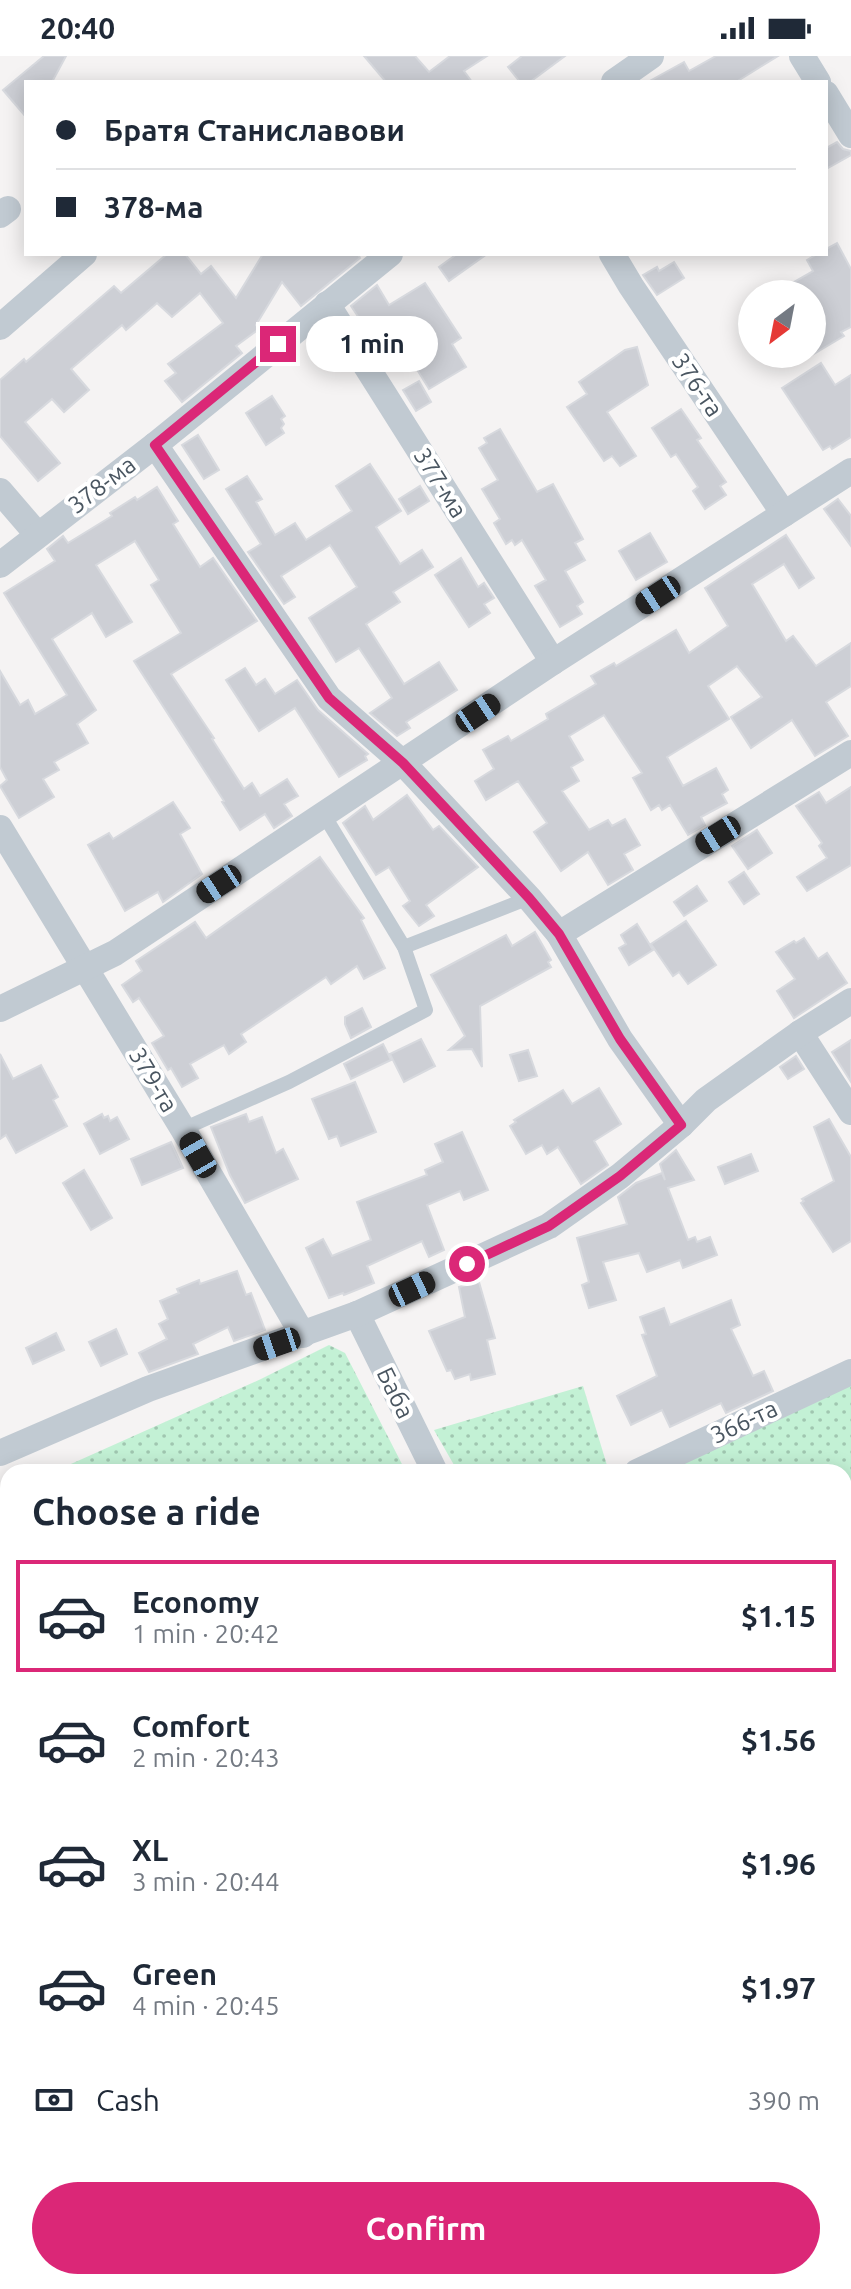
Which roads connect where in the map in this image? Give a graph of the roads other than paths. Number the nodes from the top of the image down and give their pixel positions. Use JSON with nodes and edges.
{"nodes":[{"id":1,"x":651,"y":56,"type":"edge"},
{"id":2,"x":802,"y":56,"type":"edge"},
{"id":3,"x":617,"y":80,"type":"edge"},
{"id":4,"x":817,"y":80,"type":"edge"},
{"id":5,"x":828,"y":97,"type":"edge"},
{"id":6,"x":851,"y":135,"type":"edge"},
{"id":7,"x":82,"y":256,"type":"edge"},
{"id":8,"x":387,"y":256,"type":"edge"},
{"id":9,"x":613,"y":256,"type":"edge"},
{"id":10,"x":327,"y":304,"type":"junction"},
{"id":11,"x":0,"y":327,"type":"edge"},
{"id":12,"x":155,"y":445,"type":"junction"},
{"id":13,"x":851,"y":471,"type":"edge"},
{"id":14,"x":0,"y":491,"type":"edge"},
{"id":15,"x":784,"y":514,"type":"junction"},
{"id":16,"x":37,"y":534,"type":"junction"},
{"id":17,"x":0,"y":565,"type":"edge"},
{"id":18,"x":553,"y":662,"type":"junction"},
{"id":19,"x":851,"y":753,"type":"edge"},
{"id":20,"x":403,"y":763,"type":"junction"},
{"id":21,"x":324,"y":815,"type":"junction"},
{"id":22,"x":0,"y":828,"type":"edge"},
{"id":23,"x":529,"y":898,"type":"junction"},
{"id":24,"x":559,"y":934,"type":"junction"},
{"id":25,"x":404,"y":947,"type":"junction"},
{"id":26,"x":85,"y":967,"type":"junction"},
{"id":27,"x":851,"y":1001,"type":"edge"},
{"id":28,"x":0,"y":1009,"type":"edge"},
{"id":29,"x":800,"y":1033,"type":"junction"},
{"id":30,"x":851,"y":1112,"type":"edge"},
{"id":31,"x":681,"y":1125,"type":"junction"},
{"id":32,"x":183,"y":1129,"type":"junction"},
{"id":33,"x":357,"y":1314,"type":"junction"},
{"id":34,"x":303,"y":1335,"type":"junction"},
{"id":35,"x":851,"y":1372,"type":"edge"},
{"id":36,"x":0,"y":1453,"type":"edge"},
{"id":37,"x":431,"y":1464,"type":"edge"},
{"id":38,"x":654,"y":1464,"type":"edge"}],
"edges":[{"from":1,"to":3,"type":"street"},
{"from":2,"to":4,"type":"street"},
{"from":5,"to":6,"type":"street"},
{"from":7,"to":11,"type":"street"},
{"from":8,"to":10,"type":"street","name":"378-ма"},
{"from":9,"to":15,"type":"street","name":"376-та"},
{"from":10,"to":12,"type":"street","name":"378-ма"},
{"from":10,"to":18,"type":"street","name":"377-ма"},
{"from":12,"to":16,"type":"street","name":"378-ма"},
{"from":12,"to":20,"type":"street"},
{"from":13,"to":15,"type":"street"},
{"from":14,"to":16,"type":"street"},
{"from":15,"to":18,"type":"street"},
{"from":16,"to":17,"type":"street","name":"378-ма"},
{"from":18,"to":20,"type":"street"},
{"from":19,"to":24,"type":"street"},
{"from":20,"to":21,"type":"street"},
{"from":20,"to":23,"type":"street"},
{"from":21,"to":25,"type":"lane"},
{"from":21,"to":26,"type":"street"},
{"from":22,"to":26,"type":"street","name":"379-та"},
{"from":23,"to":24,"type":"street"},
{"from":23,"to":25,"type":"lane"},
{"from":24,"to":31,"type":"street"},
{"from":25,"to":32,"type":"lane"},
{"from":26,"to":28,"type":"street"},
{"from":26,"to":32,"type":"street","name":"379-та"},
{"from":27,"to":29,"type":"street"},
{"from":29,"to":30,"type":"street"},
{"from":29,"to":31,"type":"street"},
{"from":31,"to":33,"type":"street"},
{"from":32,"to":34,"type":"street","name":"379-та"},
{"from":33,"to":34,"type":"street"},
{"from":33,"to":37,"type":"street","name":"Баба"},
{"from":34,"to":36,"type":"street"},
{"from":35,"to":38,"type":"street","name":"366-та"}]}
